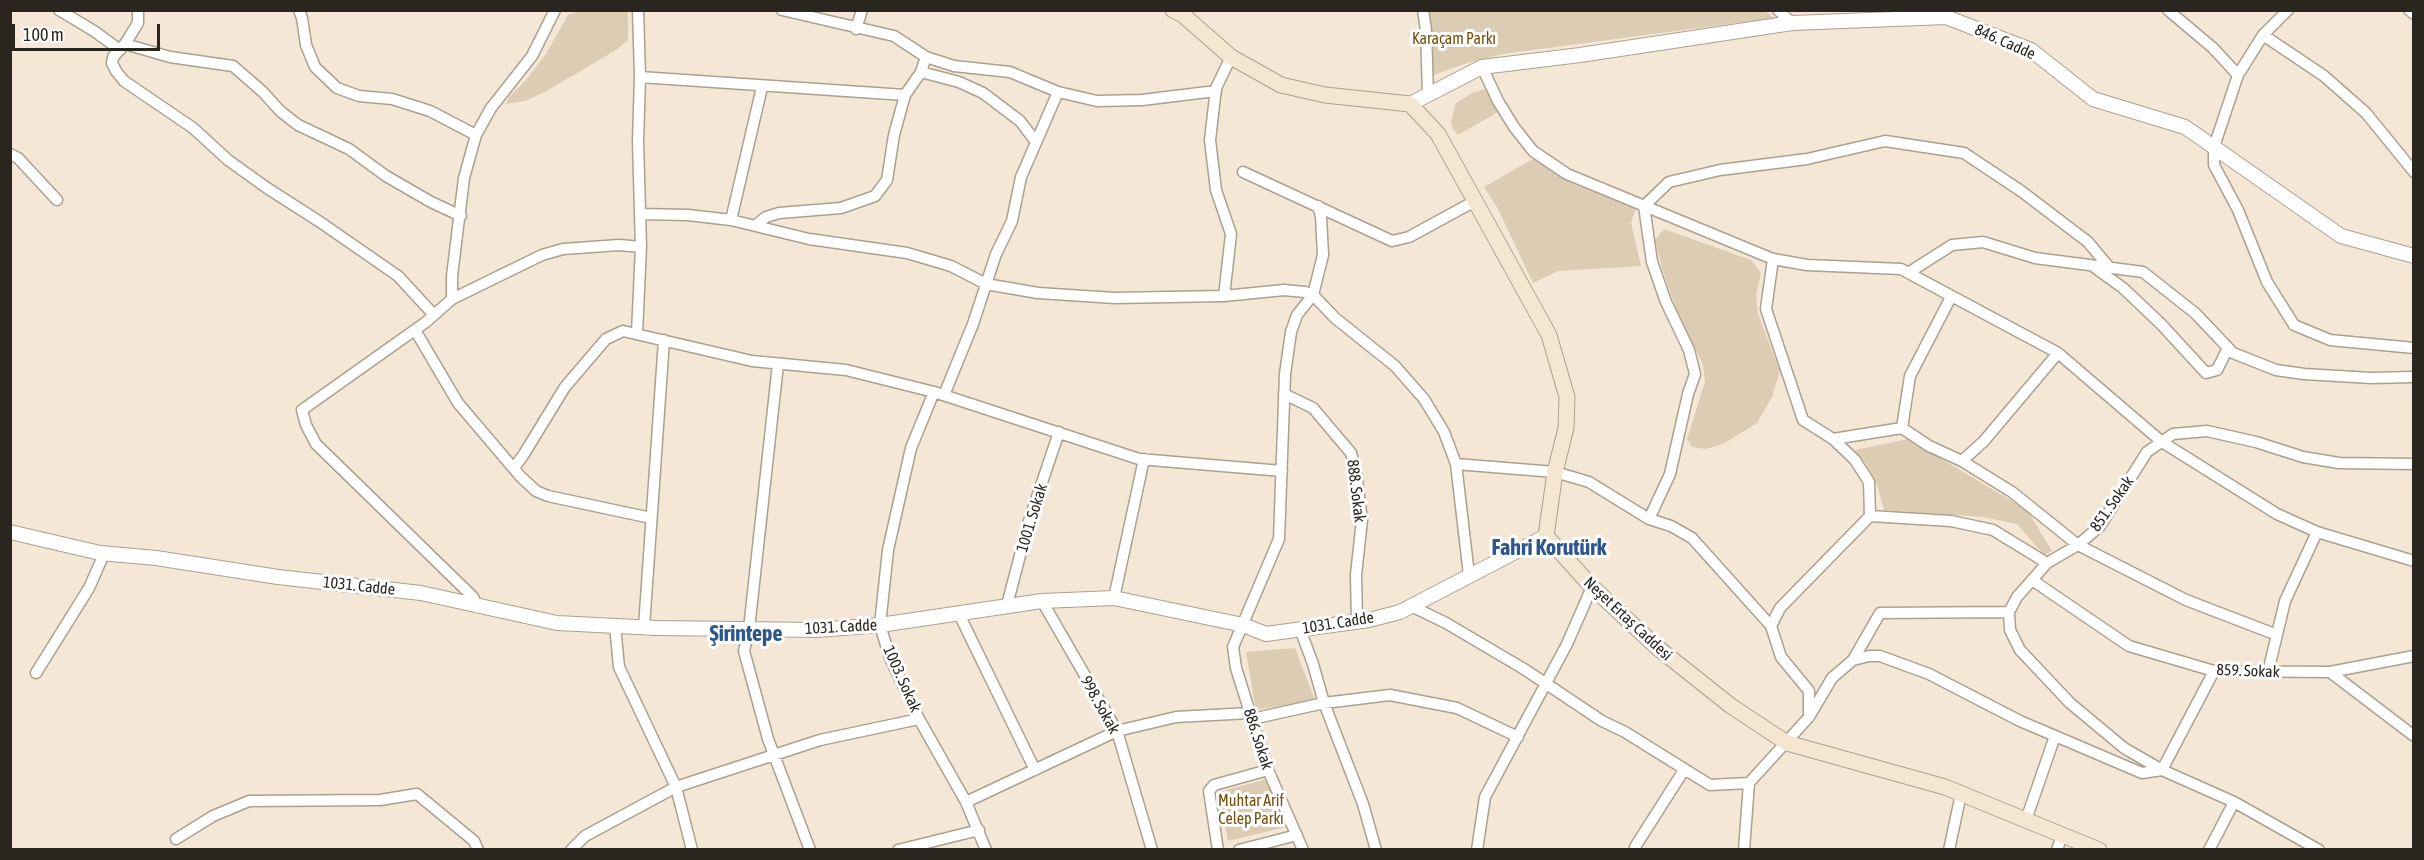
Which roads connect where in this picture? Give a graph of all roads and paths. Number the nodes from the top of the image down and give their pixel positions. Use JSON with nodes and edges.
{"nodes":[{"id":1,"x":59,"y":10,"type":"edge"},
{"id":2,"x":138,"y":10,"type":"edge"},
{"id":3,"x":299,"y":10,"type":"edge"},
{"id":4,"x":555,"y":10,"type":"edge"},
{"id":5,"x":638,"y":10,"type":"edge"},
{"id":6,"x":782,"y":10,"type":"edge"},
{"id":7,"x":862,"y":10,"type":"edge"},
{"id":8,"x":1173,"y":10,"type":"edge"},
{"id":9,"x":1423,"y":10,"type":"edge"},
{"id":10,"x":1778,"y":10,"type":"edge"},
{"id":11,"x":2168,"y":10,"type":"edge"},
{"id":12,"x":2288,"y":10,"type":"edge"},
{"id":13,"x":2409,"y":10,"type":"edge"},
{"id":14,"x":811,"y":14,"type":"edge"},
{"id":15,"x":2414,"y":14,"type":"edge"},
{"id":16,"x":1792,"y":23,"type":"junction"},
{"id":17,"x":856,"y":28,"type":"junction"},
{"id":18,"x":2263,"y":35,"type":"junction"},
{"id":19,"x":122,"y":47,"type":"junction"},
{"id":20,"x":926,"y":57,"type":"junction"},
{"id":21,"x":1231,"y":57,"type":"junction"},
{"id":22,"x":1482,"y":67,"type":"junction"},
{"id":23,"x":921,"y":72,"type":"junction"},
{"id":24,"x":2238,"y":75,"type":"junction"},
{"id":25,"x":640,"y":77,"type":"junction"},
{"id":26,"x":762,"y":87,"type":"junction"},
{"id":27,"x":1216,"y":91,"type":"junction"},
{"id":28,"x":1058,"y":92,"type":"junction"},
{"id":29,"x":1428,"y":95,"type":"junction"},
{"id":30,"x":905,"y":96,"type":"junction"},
{"id":31,"x":1410,"y":105,"type":"junction"},
{"id":32,"x":476,"y":135,"type":"junction"},
{"id":33,"x":1036,"y":142,"type":"junction"},
{"id":34,"x":2214,"y":147,"type":"junction"},
{"id":35,"x":10,"y":154,"type":"edge"},
{"id":36,"x":1243,"y":172,"type":"dead end"},
{"id":37,"x":2414,"y":172,"type":"edge"},
{"id":38,"x":57,"y":200,"type":"dead end"},
{"id":39,"x":1475,"y":201,"type":"junction"},
{"id":40,"x":1318,"y":206,"type":"junction"},
{"id":41,"x":1644,"y":206,"type":"junction"},
{"id":42,"x":641,"y":214,"type":"junction"},
{"id":43,"x":461,"y":216,"type":"junction"},
{"id":44,"x":731,"y":220,"type":"junction"},
{"id":45,"x":756,"y":225,"type":"junction"},
{"id":46,"x":642,"y":247,"type":"junction"},
{"id":47,"x":2414,"y":256,"type":"edge"},
{"id":48,"x":1773,"y":258,"type":"junction"},
{"id":49,"x":2108,"y":266,"type":"junction"},
{"id":50,"x":2094,"y":267,"type":"junction"},
{"id":51,"x":1908,"y":273,"type":"junction"},
{"id":52,"x":986,"y":284,"type":"junction"},
{"id":53,"x":1313,"y":295,"type":"junction"},
{"id":54,"x":1224,"y":296,"type":"junction"},
{"id":55,"x":1951,"y":297,"type":"junction"},
{"id":56,"x":452,"y":299,"type":"junction"},
{"id":57,"x":434,"y":315,"type":"junction"},
{"id":58,"x":415,"y":330,"type":"junction"},
{"id":59,"x":638,"y":333,"type":"junction"},
{"id":60,"x":664,"y":340,"type":"junction"},
{"id":61,"x":2228,"y":348,"type":"junction"},
{"id":62,"x":2414,"y":348,"type":"edge"},
{"id":63,"x":2058,"y":353,"type":"junction"},
{"id":64,"x":778,"y":364,"type":"junction"},
{"id":65,"x":2414,"y":377,"type":"edge"},
{"id":66,"x":939,"y":393,"type":"junction"},
{"id":67,"x":1284,"y":394,"type":"junction"},
{"id":68,"x":1902,"y":428,"type":"junction"},
{"id":69,"x":1059,"y":432,"type":"junction"},
{"id":70,"x":1833,"y":438,"type":"junction"},
{"id":71,"x":2162,"y":442,"type":"junction"},
{"id":72,"x":1144,"y":459,"type":"junction"},
{"id":73,"x":1962,"y":460,"type":"junction"},
{"id":74,"x":1455,"y":464,"type":"junction"},
{"id":75,"x":2414,"y":464,"type":"edge"},
{"id":76,"x":514,"y":468,"type":"junction"},
{"id":77,"x":1282,"y":471,"type":"junction"},
{"id":78,"x":1555,"y":472,"type":"junction"},
{"id":79,"x":1870,"y":516,"type":"junction"},
{"id":80,"x":651,"y":518,"type":"junction"},
{"id":81,"x":1649,"y":519,"type":"junction"},
{"id":82,"x":10,"y":532,"type":"edge"},
{"id":83,"x":2317,"y":532,"type":"junction"},
{"id":84,"x":1546,"y":536,"type":"junction"},
{"id":85,"x":2079,"y":545,"type":"junction"},
{"id":86,"x":104,"y":554,"type":"junction"},
{"id":87,"x":2414,"y":561,"type":"edge"},
{"id":88,"x":2047,"y":563,"type":"junction"},
{"id":89,"x":1469,"y":575,"type":"junction"},
{"id":90,"x":2032,"y":580,"type":"junction"},
{"id":91,"x":1592,"y":587,"type":"junction"},
{"id":92,"x":1114,"y":598,"type":"junction"},
{"id":93,"x":1042,"y":601,"type":"junction"},
{"id":94,"x":477,"y":606,"type":"junction"},
{"id":95,"x":1007,"y":606,"type":"junction"},
{"id":96,"x":1411,"y":606,"type":"junction"},
{"id":97,"x":958,"y":612,"type":"junction"},
{"id":98,"x":2009,"y":612,"type":"junction"},
{"id":99,"x":1357,"y":621,"type":"junction"},
{"id":100,"x":880,"y":625,"type":"junction"},
{"id":101,"x":1243,"y":625,"type":"junction"},
{"id":102,"x":615,"y":626,"type":"junction"},
{"id":103,"x":1771,"y":626,"type":"junction"},
{"id":104,"x":644,"y":627,"type":"junction"},
{"id":105,"x":749,"y":629,"type":"junction"},
{"id":106,"x":1300,"y":629,"type":"junction"},
{"id":107,"x":2277,"y":635,"type":"junction"},
{"id":108,"x":2414,"y":656,"type":"edge"},
{"id":109,"x":1853,"y":660,"type":"junction"},
{"id":110,"x":2214,"y":671,"type":"junction"},
{"id":111,"x":2268,"y":672,"type":"junction"},
{"id":112,"x":2330,"y":672,"type":"junction"},
{"id":113,"x":36,"y":673,"type":"dead end"},
{"id":114,"x":1546,"y":684,"type":"junction"},
{"id":115,"x":1324,"y":703,"type":"junction"},
{"id":116,"x":1251,"y":716,"type":"junction"},
{"id":117,"x":1809,"y":717,"type":"junction"},
{"id":118,"x":919,"y":719,"type":"junction"},
{"id":119,"x":1117,"y":731,"type":"junction"},
{"id":120,"x":2055,"y":736,"type":"junction"},
{"id":121,"x":2414,"y":736,"type":"edge"},
{"id":122,"x":1518,"y":737,"type":"junction"},
{"id":123,"x":1787,"y":743,"type":"junction"},
{"id":124,"x":774,"y":755,"type":"junction"},
{"id":125,"x":1035,"y":770,"type":"junction"},
{"id":126,"x":1268,"y":770,"type":"junction"},
{"id":127,"x":1684,"y":770,"type":"junction"},
{"id":128,"x":2162,"y":770,"type":"junction"},
{"id":129,"x":1749,"y":783,"type":"junction"},
{"id":130,"x":676,"y":787,"type":"junction"},
{"id":131,"x":1961,"y":794,"type":"junction"},
{"id":132,"x":966,"y":802,"type":"junction"},
{"id":133,"x":2234,"y":802,"type":"junction"},
{"id":134,"x":2026,"y":820,"type":"junction"},
{"id":135,"x":979,"y":830,"type":"junction"},
{"id":136,"x":1297,"y":835,"type":"junction"},
{"id":137,"x":2062,"y":835,"type":"junction"},
{"id":138,"x":176,"y":839,"type":"dead end"},
{"id":139,"x":1635,"y":847,"type":"dead end"},
{"id":140,"x":478,"y":849,"type":"edge"},
{"id":141,"x":572,"y":849,"type":"edge"},
{"id":142,"x":692,"y":849,"type":"edge"},
{"id":143,"x":810,"y":849,"type":"edge"},
{"id":144,"x":898,"y":849,"type":"edge"},
{"id":145,"x":986,"y":849,"type":"edge"},
{"id":146,"x":1152,"y":849,"type":"edge"},
{"id":147,"x":1218,"y":849,"type":"edge"},
{"id":148,"x":1239,"y":849,"type":"edge"},
{"id":149,"x":1303,"y":849,"type":"edge"},
{"id":150,"x":1376,"y":849,"type":"edge"},
{"id":151,"x":1477,"y":849,"type":"edge"},
{"id":152,"x":1744,"y":849,"type":"edge"},
{"id":153,"x":1949,"y":849,"type":"edge"},
{"id":154,"x":2057,"y":849,"type":"edge"},
{"id":155,"x":2099,"y":849,"type":"edge"},
{"id":156,"x":2209,"y":849,"type":"edge"},
{"id":157,"x":2319,"y":849,"type":"edge"}],
"edges":[{"from":1,"to":19,"type":"street"},
{"from":2,"to":19,"type":"street"},
{"from":3,"to":32,"type":"street"},
{"from":4,"to":32,"type":"street"},
{"from":5,"to":25,"type":"street"},
{"from":6,"to":14,"type":"street"},
{"from":7,"to":17,"type":"street"},
{"from":8,"to":21,"type":"main road"},
{"from":9,"to":29,"type":"street"},
{"from":10,"to":16,"type":"street"},
{"from":11,"to":24,"type":"street"},
{"from":12,"to":18,"type":"street"},
{"from":13,"to":15,"type":"street"},
{"from":14,"to":17,"type":"street"},
{"from":16,"to":22,"type":"street","name":"846. Cadde"},
{"from":16,"to":34,"type":"street","name":"846. Cadde"},
{"from":17,"to":20,"type":"street"},
{"from":18,"to":24,"type":"street"},
{"from":18,"to":37,"type":"street"},
{"from":19,"to":43,"type":"street"},
{"from":19,"to":57,"type":"street"},
{"from":20,"to":23,"type":"street"},
{"from":20,"to":28,"type":"street"},
{"from":21,"to":27,"type":"street"},
{"from":21,"to":31,"type":"main road"},
{"from":22,"to":29,"type":"street","name":"846. Cadde"},
{"from":22,"to":41,"type":"street"},
{"from":23,"to":30,"type":"street"},
{"from":23,"to":33,"type":"street"},
{"from":24,"to":34,"type":"street"},
{"from":25,"to":26,"type":"street"},
{"from":25,"to":42,"type":"street"},
{"from":26,"to":30,"type":"street"},
{"from":26,"to":44,"type":"street"},
{"from":27,"to":28,"type":"street"},
{"from":27,"to":54,"type":"street"},
{"from":28,"to":33,"type":"street","name":"1003. Sokak"},
{"from":29,"to":31,"type":"street","name":"846. Cadde"},
{"from":30,"to":45,"type":"street"},
{"from":31,"to":39,"type":"main road"},
{"from":32,"to":43,"type":"street"},
{"from":33,"to":52,"type":"street","name":"1003. Sokak"},
{"from":34,"to":47,"type":"street","name":"846. Cadde"},
{"from":34,"to":62,"type":"street"},
{"from":35,"to":38,"type":"street"},
{"from":36,"to":40,"type":"street"},
{"from":39,"to":40,"type":"street"},
{"from":39,"to":78,"type":"main road"},
{"from":40,"to":53,"type":"street"},
{"from":41,"to":48,"type":"street"},
{"from":41,"to":49,"type":"street"},
{"from":41,"to":81,"type":"street"},
{"from":42,"to":44,"type":"street"},
{"from":42,"to":46,"type":"street"},
{"from":43,"to":56,"type":"street"},
{"from":44,"to":45,"type":"street"},
{"from":45,"to":52,"type":"street"},
{"from":46,"to":56,"type":"street"},
{"from":46,"to":59,"type":"street"},
{"from":48,"to":51,"type":"street"},
{"from":48,"to":70,"type":"street"},
{"from":49,"to":50,"type":"street"},
{"from":49,"to":61,"type":"street"},
{"from":50,"to":51,"type":"street"},
{"from":50,"to":61,"type":"street"},
{"from":51,"to":55,"type":"street"},
{"from":52,"to":54,"type":"street"},
{"from":52,"to":66,"type":"street","name":"1003. Sokak"},
{"from":53,"to":54,"type":"street"},
{"from":53,"to":67,"type":"street","name":"886. Sokak"},
{"from":53,"to":74,"type":"street"},
{"from":55,"to":63,"type":"street"},
{"from":55,"to":68,"type":"street"},
{"from":56,"to":57,"type":"street"},
{"from":57,"to":58,"type":"street"},
{"from":58,"to":76,"type":"street"},
{"from":58,"to":94,"type":"street"},
{"from":59,"to":60,"type":"street"},
{"from":59,"to":76,"type":"street"},
{"from":60,"to":64,"type":"street"},
{"from":60,"to":80,"type":"street"},
{"from":61,"to":65,"type":"street"},
{"from":63,"to":71,"type":"street"},
{"from":63,"to":73,"type":"street"},
{"from":64,"to":66,"type":"street"},
{"from":64,"to":105,"type":"street"},
{"from":66,"to":69,"type":"street"},
{"from":66,"to":100,"type":"street","name":"1003. Sokak"},
{"from":67,"to":77,"type":"street","name":"886. Sokak"},
{"from":67,"to":99,"type":"street","name":"888. Sokak"},
{"from":68,"to":70,"type":"street"},
{"from":68,"to":73,"type":"street"},
{"from":69,"to":72,"type":"street"},
{"from":69,"to":95,"type":"street","name":"1001. Sokak"},
{"from":70,"to":79,"type":"street"},
{"from":71,"to":75,"type":"street","name":"851. Sokak"},
{"from":71,"to":83,"type":"street"},
{"from":71,"to":85,"type":"street","name":"851. Sokak"},
{"from":72,"to":77,"type":"street"},
{"from":72,"to":92,"type":"street"},
{"from":73,"to":85,"type":"street"},
{"from":74,"to":78,"type":"street"},
{"from":74,"to":89,"type":"street"},
{"from":76,"to":80,"type":"street"},
{"from":77,"to":101,"type":"street","name":"886. Sokak"},
{"from":78,"to":81,"type":"street"},
{"from":78,"to":84,"type":"main road"},
{"from":79,"to":88,"type":"street"},
{"from":79,"to":103,"type":"street"},
{"from":80,"to":104,"type":"street"},
{"from":81,"to":103,"type":"street"},
{"from":82,"to":86,"type":"street","name":"1031. Cadde"},
{"from":83,"to":87,"type":"street"},
{"from":83,"to":107,"type":"street"},
{"from":84,"to":89,"type":"street","name":"1031. Cadde"},
{"from":84,"to":91,"type":"main road","name":"Neşet Ertaş Caddesi"},
{"from":85,"to":88,"type":"street","name":"851. Sokak"},
{"from":85,"to":107,"type":"street"},
{"from":86,"to":94,"type":"street","name":"1031. Cadde"},
{"from":86,"to":113,"type":"street"},
{"from":88,"to":90,"type":"street","name":"851. Sokak"},
{"from":89,"to":96,"type":"street","name":"1031. Cadde"},
{"from":90,"to":98,"type":"street","name":"851. Sokak"},
{"from":90,"to":110,"type":"street","name":"859. Sokak"},
{"from":91,"to":114,"type":"street"},
{"from":91,"to":123,"type":"main road","name":"Neşet Ertaş Caddesi"},
{"from":92,"to":93,"type":"street","name":"1031. Cadde"},
{"from":92,"to":101,"type":"street","name":"1031. Cadde"},
{"from":93,"to":95,"type":"street","name":"1031. Cadde"},
{"from":93,"to":119,"type":"street","name":"998. Sokak"},
{"from":94,"to":102,"type":"street","name":"1031. Cadde"},
{"from":95,"to":97,"type":"street","name":"1031. Cadde"},
{"from":96,"to":99,"type":"street","name":"1031. Cadde"},
{"from":96,"to":114,"type":"street"},
{"from":97,"to":100,"type":"street","name":"1031. Cadde"},
{"from":97,"to":125,"type":"street"},
{"from":98,"to":109,"type":"street"},
{"from":98,"to":128,"type":"street"},
{"from":99,"to":106,"type":"street","name":"1031. Cadde"},
{"from":100,"to":105,"type":"street","name":"1031. Cadde"},
{"from":100,"to":118,"type":"street","name":"1003. Sokak"},
{"from":101,"to":106,"type":"street","name":"1031. Cadde"},
{"from":101,"to":116,"type":"street","name":"886. Sokak"},
{"from":102,"to":104,"type":"street","name":"1031. Cadde"},
{"from":102,"to":130,"type":"street"},
{"from":103,"to":117,"type":"street"},
{"from":104,"to":105,"type":"street","name":"1031. Cadde"},
{"from":105,"to":124,"type":"street"},
{"from":106,"to":115,"type":"street"},
{"from":107,"to":111,"type":"street"},
{"from":108,"to":112,"type":"street","name":"859. Sokak"},
{"from":109,"to":117,"type":"street"},
{"from":109,"to":120,"type":"street"},
{"from":110,"to":111,"type":"street","name":"859. Sokak"},
{"from":110,"to":128,"type":"street"},
{"from":111,"to":112,"type":"street","name":"859. Sokak"},
{"from":112,"to":121,"type":"street"},
{"from":114,"to":122,"type":"street"},
{"from":114,"to":127,"type":"street"},
{"from":115,"to":116,"type":"street"},
{"from":115,"to":122,"type":"street"},
{"from":115,"to":150,"type":"street"},
{"from":116,"to":119,"type":"street"},
{"from":116,"to":126,"type":"street","name":"886. Sokak"},
{"from":117,"to":123,"type":"street"},
{"from":118,"to":124,"type":"street"},
{"from":118,"to":132,"type":"street","name":"1003. Sokak"},
{"from":119,"to":125,"type":"street"},
{"from":119,"to":146,"type":"street","name":"998. Sokak"},
{"from":120,"to":128,"type":"street"},
{"from":120,"to":134,"type":"street"},
{"from":122,"to":151,"type":"street"},
{"from":123,"to":129,"type":"street"},
{"from":123,"to":131,"type":"main road","name":"Neşet Ertaş Caddesi"},
{"from":124,"to":130,"type":"street"},
{"from":124,"to":143,"type":"street"},
{"from":125,"to":132,"type":"street"},
{"from":126,"to":136,"type":"street","name":"886. Sokak"},
{"from":126,"to":147,"type":"street"},
{"from":127,"to":129,"type":"street"},
{"from":127,"to":139,"type":"street"},
{"from":128,"to":133,"type":"street"},
{"from":129,"to":152,"type":"street"},
{"from":130,"to":141,"type":"street"},
{"from":130,"to":142,"type":"street"},
{"from":131,"to":134,"type":"main road","name":"Neşet Ertaş Caddesi"},
{"from":131,"to":153,"type":"street"},
{"from":132,"to":135,"type":"street","name":"1003. Sokak"},
{"from":133,"to":156,"type":"street"},
{"from":133,"to":157,"type":"street"},
{"from":134,"to":137,"type":"main road","name":"Neşet Ertaş Caddesi"},
{"from":135,"to":144,"type":"street"},
{"from":135,"to":145,"type":"street","name":"1003. Sokak"},
{"from":136,"to":148,"type":"street"},
{"from":136,"to":149,"type":"street","name":"886. Sokak"},
{"from":137,"to":154,"type":"street"},
{"from":137,"to":155,"type":"main road","name":"Neşet Ertaş Caddesi"},
{"from":138,"to":140,"type":"street"}]}
